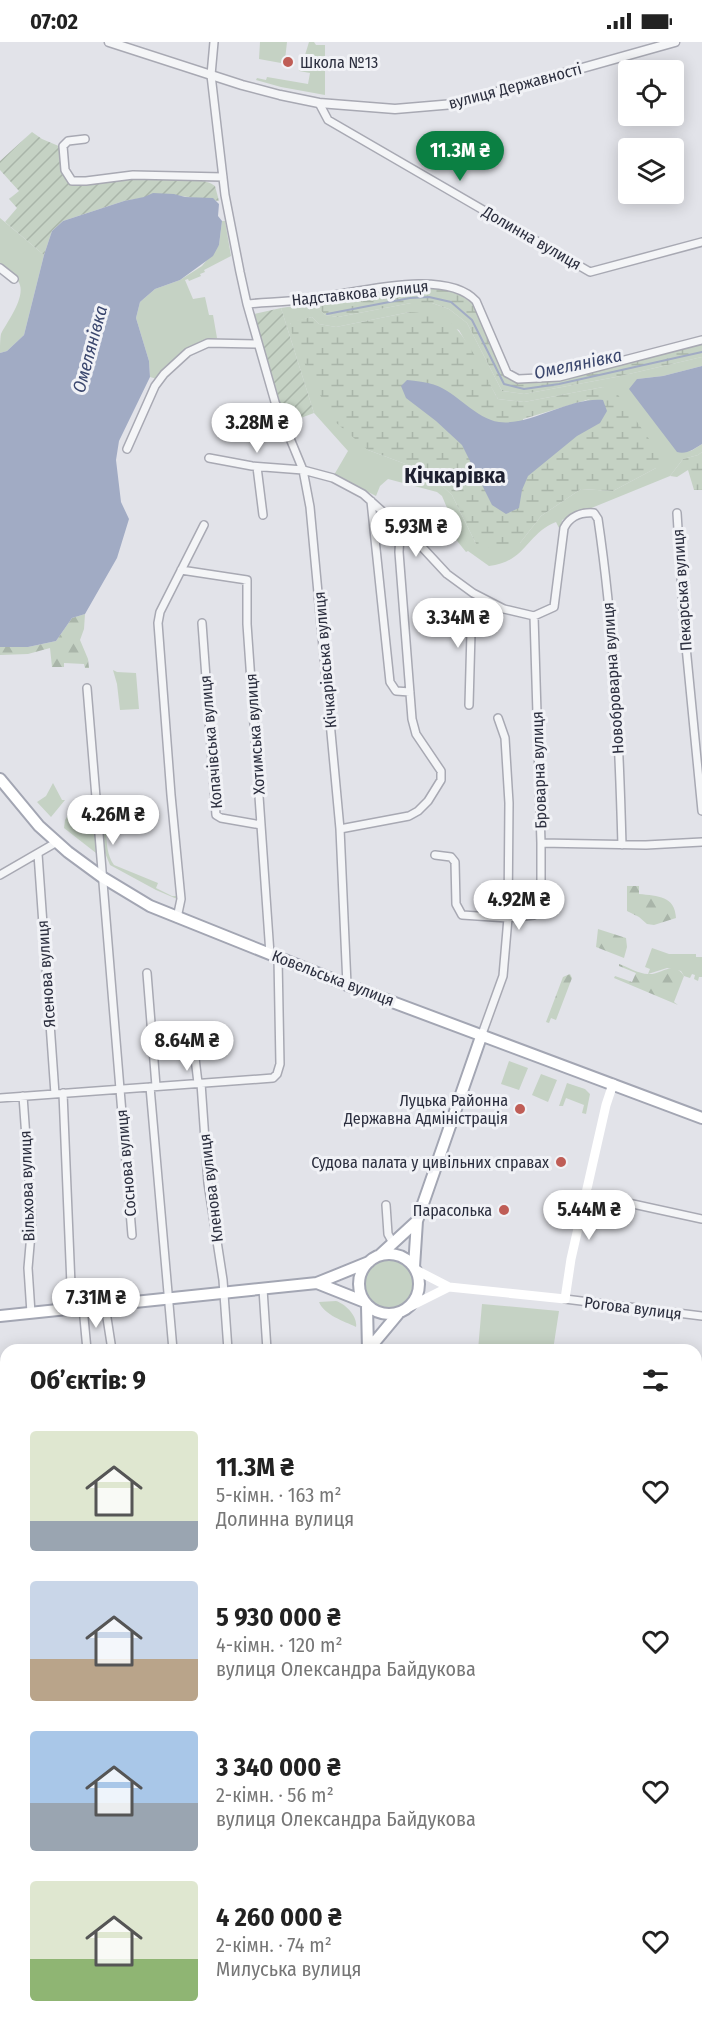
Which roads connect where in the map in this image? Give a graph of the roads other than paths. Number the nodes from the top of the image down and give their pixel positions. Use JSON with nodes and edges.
{"nodes":[{"id":1,"x":109,"y":42,"type":"edge"},
{"id":2,"x":214,"y":42,"type":"edge"},
{"id":3,"x":675,"y":42,"type":"edge"},
{"id":4,"x":211,"y":75,"type":"junction"},
{"id":5,"x":319,"y":103,"type":"junction"},
{"id":6,"x":85,"y":139,"type":"dead end"},
{"id":7,"x":223,"y":177,"type":"junction"},
{"id":8,"x":702,"y":242,"type":"edge"},
{"id":9,"x":0,"y":268,"type":"edge"},
{"id":10,"x":14,"y":279,"type":"dead end"},
{"id":11,"x":247,"y":304,"type":"junction"},
{"id":12,"x":702,"y":340,"type":"edge"},
{"id":13,"x":258,"y":344,"type":"junction"},
{"id":14,"x":127,"y":449,"type":"dead end"},
{"id":15,"x":209,"y":458,"type":"dead end"},
{"id":16,"x":257,"y":467,"type":"junction"},
{"id":17,"x":303,"y":470,"type":"junction"},
{"id":18,"x":371,"y":501,"type":"junction"},
{"id":19,"x":677,"y":513,"type":"dead end"},
{"id":20,"x":263,"y":515,"type":"dead end"},
{"id":21,"x":204,"y":525,"type":"dead end"},
{"id":22,"x":402,"y":530,"type":"junction"},
{"id":23,"x":181,"y":570,"type":"junction"},
{"id":24,"x":482,"y":599,"type":"junction"},
{"id":25,"x":534,"y":616,"type":"junction"},
{"id":26,"x":202,"y":622,"type":"dead end"},
{"id":27,"x":87,"y":688,"type":"dead end"},
{"id":28,"x":410,"y":692,"type":"junction"},
{"id":29,"x":469,"y":705,"type":"dead end"},
{"id":30,"x":498,"y":718,"type":"dead end"},
{"id":31,"x":0,"y":778,"type":"edge"},
{"id":32,"x":702,"y":811,"type":"edge"},
{"id":33,"x":261,"y":825,"type":"junction"},
{"id":34,"x":340,"y":829,"type":"junction"},
{"id":35,"x":57,"y":842,"type":"junction"},
{"id":36,"x":702,"y":842,"type":"edge"},
{"id":37,"x":541,"y":843,"type":"junction"},
{"id":38,"x":622,"y":845,"type":"junction"},
{"id":39,"x":38,"y":854,"type":"junction"},
{"id":40,"x":435,"y":855,"type":"dead end"},
{"id":41,"x":0,"y":875,"type":"edge"},
{"id":42,"x":102,"y":877,"type":"junction"},
{"id":43,"x":177,"y":918,"type":"junction"},
{"id":44,"x":508,"y":918,"type":"junction"},
{"id":45,"x":274,"y":956,"type":"junction"},
{"id":46,"x":147,"y":973,"type":"dead end"},
{"id":47,"x":347,"y":985,"type":"junction"},
{"id":48,"x":192,"y":1033,"type":"dead end"},
{"id":49,"x":482,"y":1034,"type":"junction"},
{"id":50,"x":199,"y":1083,"type":"junction"},
{"id":51,"x":613,"y":1084,"type":"junction"},
{"id":52,"x":153,"y":1087,"type":"junction"},
{"id":53,"x":120,"y":1089,"type":"junction"},
{"id":54,"x":59,"y":1094,"type":"junction"},
{"id":55,"x":23,"y":1096,"type":"junction"},
{"id":56,"x":0,"y":1098,"type":"edge"},
{"id":57,"x":702,"y":1118,"type":"edge"},
{"id":58,"x":586,"y":1194,"type":"junction"},
{"id":59,"x":386,"y":1205,"type":"dead end"},
{"id":60,"x":702,"y":1219,"type":"edge"},
{"id":61,"x":417,"y":1221,"type":"junction"},
{"id":62,"x":132,"y":1235,"type":"dead end"},
{"id":63,"x":393,"y":1243,"type":"junction"},
{"id":64,"x":381,"y":1255,"type":"junction"},
{"id":65,"x":369,"y":1262,"type":"junction"},
{"id":66,"x":415,"y":1268,"type":"junction"},
{"id":67,"x":317,"y":1283,"type":"junction"},
{"id":68,"x":449,"y":1287,"type":"junction"},
{"id":69,"x":263,"y":1289,"type":"junction"},
{"id":70,"x":223,"y":1293,"type":"junction"},
{"id":71,"x":169,"y":1299,"type":"junction"},
{"id":72,"x":565,"y":1299,"type":"junction"},
{"id":73,"x":366,"y":1304,"type":"junction"},
{"id":74,"x":105,"y":1305,"type":"junction"},
{"id":75,"x":409,"y":1307,"type":"junction"},
{"id":76,"x":77,"y":1308,"type":"junction"},
{"id":77,"x":31,"y":1313,"type":"junction"},
{"id":78,"x":398,"y":1314,"type":"junction"},
{"id":79,"x":0,"y":1316,"type":"edge"},
{"id":80,"x":702,"y":1316,"type":"edge"},
{"id":81,"x":86,"y":1344,"type":"edge"},
{"id":82,"x":111,"y":1344,"type":"edge"},
{"id":83,"x":173,"y":1344,"type":"edge"},
{"id":84,"x":227,"y":1344,"type":"edge"},
{"id":85,"x":267,"y":1344,"type":"edge"},
{"id":86,"x":368,"y":1344,"type":"edge"},
{"id":87,"x":373,"y":1344,"type":"edge"}],
"edges":[{"from":1,"to":4,"type":"street","name":"вулиця Державності"},
{"from":2,"to":4,"type":"street","name":"Кічкарівська вулиця"},
{"from":3,"to":5,"type":"street","name":"вулиця Державності"},
{"from":4,"to":5,"type":"street","name":"вулиця Державності"},
{"from":4,"to":7,"type":"street","name":"Кічкарівська вулиця"},
{"from":5,"to":8,"type":"street","name":"Долинна вулиця"},
{"from":6,"to":7,"type":"street"},
{"from":7,"to":11,"type":"street","name":"Кічкарівська вулиця"},
{"from":9,"to":10,"type":"street"},
{"from":11,"to":12,"type":"street","name":"Надставкова вулиця"},
{"from":11,"to":13,"type":"street","name":"Кічкарівська вулиця"},
{"from":13,"to":14,"type":"street"},
{"from":13,"to":17,"type":"street","name":"Кічкарівська вулиця"},
{"from":15,"to":16,"type":"street"},
{"from":16,"to":17,"type":"street"},
{"from":16,"to":20,"type":"street"},
{"from":17,"to":18,"type":"street"},
{"from":17,"to":34,"type":"street","name":"Кічкарівська вулиця"},
{"from":18,"to":22,"type":"street"},
{"from":18,"to":28,"type":"street"},
{"from":19,"to":32,"type":"street","name":"Пекарська вулиця"},
{"from":21,"to":23,"type":"street"},
{"from":22,"to":24,"type":"street"},
{"from":22,"to":28,"type":"street"},
{"from":23,"to":33,"type":"street","name":"Хотимська вулиця"},
{"from":23,"to":43,"type":"street"},
{"from":24,"to":25,"type":"street"},
{"from":24,"to":29,"type":"street"},
{"from":25,"to":37,"type":"street","name":"Броварна вулиця"},
{"from":25,"to":38,"type":"street","name":"Новоброварна вулиця"},
{"from":26,"to":33,"type":"street","name":"Копачівська вулиця"},
{"from":27,"to":42,"type":"street","name":"Соснова вулиця"},
{"from":28,"to":34,"type":"street"},
{"from":30,"to":44,"type":"street"},
{"from":31,"to":35,"type":"main road","name":"Ковельська вулиця"},
{"from":33,"to":45,"type":"street","name":"Хотимська вулиця"},
{"from":34,"to":47,"type":"street","name":"Кічкарівська вулиця"},
{"from":35,"to":39,"type":"street"},
{"from":35,"to":42,"type":"main road","name":"Ковельська вулиця"},
{"from":36,"to":38,"type":"street"},
{"from":37,"to":38,"type":"street"},
{"from":37,"to":44,"type":"street","name":"Броварна вулиця"},
{"from":39,"to":41,"type":"street"},
{"from":39,"to":54,"type":"street","name":"Ясенова вулиця"},
{"from":40,"to":44,"type":"street"},
{"from":42,"to":43,"type":"main road","name":"Ковельська вулиця"},
{"from":42,"to":53,"type":"street","name":"Соснова вулиця"},
{"from":43,"to":45,"type":"main road","name":"Ковельська вулиця"},
{"from":44,"to":49,"type":"street"},
{"from":45,"to":47,"type":"main road","name":"Ковельська вулиця"},
{"from":45,"to":50,"type":"street","name":"Хотимська вулиця"},
{"from":46,"to":52,"type":"street"},
{"from":47,"to":49,"type":"main road","name":"Ковельська вулиця"},
{"from":48,"to":50,"type":"street","name":"Кленова вулиця"},
{"from":49,"to":51,"type":"main road","name":"Ковельська вулиця"},
{"from":49,"to":61,"type":"main road"},
{"from":50,"to":52,"type":"street"},
{"from":50,"to":70,"type":"street","name":"Кленова вулиця"},
{"from":51,"to":57,"type":"main road","name":"Ковельська вулиця"},
{"from":51,"to":58,"type":"main road"},
{"from":52,"to":53,"type":"street"},
{"from":52,"to":71,"type":"street"},
{"from":53,"to":54,"type":"street"},
{"from":53,"to":62,"type":"street","name":"Соснова вулиця"},
{"from":54,"to":55,"type":"street"},
{"from":54,"to":76,"type":"street","name":"Ясенова вулиця"},
{"from":55,"to":56,"type":"street"},
{"from":55,"to":77,"type":"street","name":"Вільхова вулиця"},
{"from":58,"to":60,"type":"street"},
{"from":58,"to":72,"type":"main road"},
{"from":59,"to":63,"type":"street"},
{"from":61,"to":63,"type":"main road"},
{"from":61,"to":66,"type":"main road"},
{"from":63,"to":64,"type":"main road"},
{"from":64,"to":65,"type":"main road"},
{"from":64,"to":66,"type":"main road"},
{"from":65,"to":67,"type":"main road"},
{"from":65,"to":73,"type":"main road"},
{"from":66,"to":68,"type":"main road"},
{"from":66,"to":75,"type":"main road"},
{"from":67,"to":69,"type":"main road"},
{"from":67,"to":73,"type":"main road"},
{"from":68,"to":72,"type":"main road"},
{"from":68,"to":75,"type":"main road"},
{"from":69,"to":70,"type":"main road"},
{"from":69,"to":85,"type":"street"},
{"from":70,"to":71,"type":"main road"},
{"from":70,"to":84,"type":"street","name":"Кленова вулиця"},
{"from":71,"to":74,"type":"main road"},
{"from":71,"to":83,"type":"street"},
{"from":72,"to":80,"type":"street","name":"Рогова вулиця"},
{"from":73,"to":78,"type":"main road"},
{"from":73,"to":86,"type":"main road"},
{"from":74,"to":76,"type":"main road"},
{"from":74,"to":82,"type":"street"},
{"from":75,"to":78,"type":"main road"},
{"from":76,"to":77,"type":"main road"},
{"from":76,"to":81,"type":"street","name":"Ясенова вулиця"},
{"from":77,"to":79,"type":"main road"},
{"from":78,"to":87,"type":"main road"}]}
